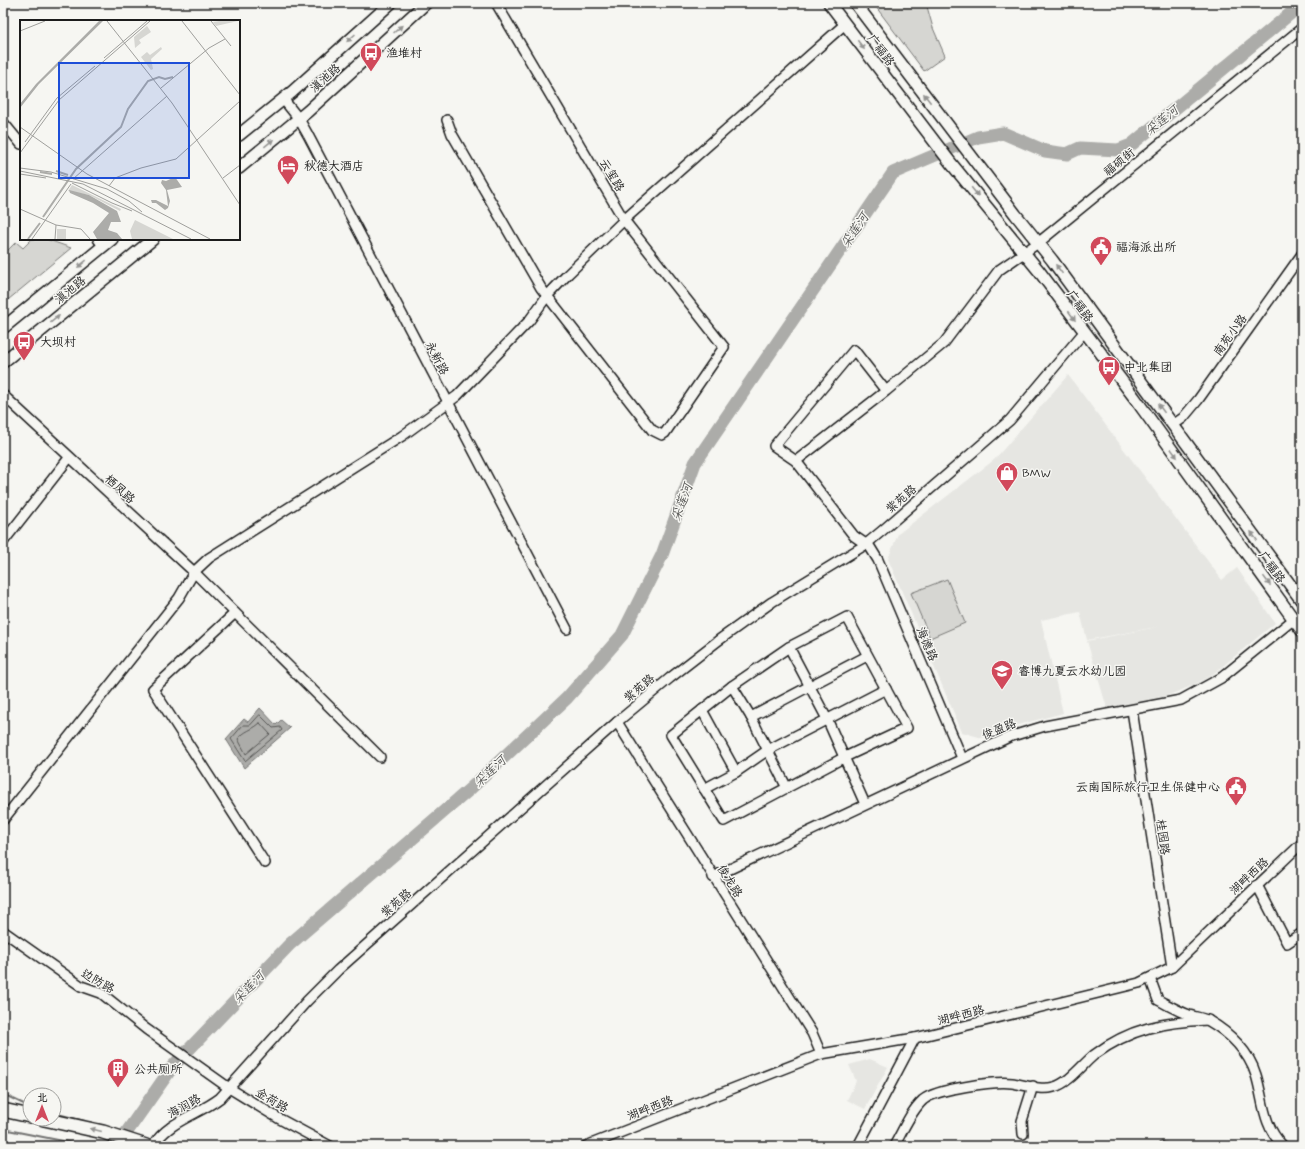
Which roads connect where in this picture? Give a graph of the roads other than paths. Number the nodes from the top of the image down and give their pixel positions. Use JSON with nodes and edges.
{"nodes":[{"id":1,"x":391,"y":3,"type":"edge"},
{"id":2,"x":426,"y":3,"type":"edge"},
{"id":3,"x":496,"y":3,"type":"edge"},
{"id":4,"x":829,"y":3,"type":"edge"},
{"id":5,"x":855,"y":3,"type":"edge"},
{"id":6,"x":845,"y":24,"type":"junction"},
{"id":7,"x":1302,"y":28,"type":"edge"},
{"id":8,"x":283,"y":99,"type":"junction"},
{"id":9,"x":299,"y":119,"type":"junction"},
{"id":10,"x":447,"y":120,"type":"dead end"},
{"id":11,"x":3,"y":122,"type":"edge"},
{"id":12,"x":240,"y":134,"type":"edge"},
{"id":13,"x":20,"y":143,"type":"edge"},
{"id":14,"x":240,"y":167,"type":"edge"},
{"id":15,"x":624,"y":220,"type":"junction"},
{"id":16,"x":152,"y":240,"type":"edge"},
{"id":17,"x":104,"y":241,"type":"edge"},
{"id":18,"x":1038,"y":243,"type":"junction"},
{"id":19,"x":1024,"y":252,"type":"junction"},
{"id":20,"x":1302,"y":254,"type":"edge"},
{"id":21,"x":547,"y":296,"type":"junction"},
{"id":22,"x":3,"y":328,"type":"edge"},
{"id":23,"x":1084,"y":332,"type":"junction"},
{"id":24,"x":3,"y":362,"type":"edge"},
{"id":25,"x":886,"y":391,"type":"junction"},
{"id":26,"x":3,"y":395,"type":"edge"},
{"id":27,"x":447,"y":403,"type":"junction"},
{"id":28,"x":1173,"y":425,"type":"junction"},
{"id":29,"x":68,"y":458,"type":"junction"},
{"id":30,"x":796,"y":461,"type":"junction"},
{"id":31,"x":3,"y":542,"type":"edge"},
{"id":32,"x":865,"y":545,"type":"junction"},
{"id":33,"x":194,"y":572,"type":"junction"},
{"id":34,"x":1302,"y":601,"type":"edge"},
{"id":35,"x":235,"y":613,"type":"junction"},
{"id":36,"x":1294,"y":619,"type":"junction"},
{"id":37,"x":567,"y":629,"type":"dead end"},
{"id":38,"x":1302,"y":631,"type":"edge"},
{"id":39,"x":789,"y":647,"type":"junction"},
{"id":40,"x":868,"y":656,"type":"junction"},
{"id":41,"x":810,"y":685,"type":"junction"},
{"id":42,"x":732,"y":686,"type":"junction"},
{"id":43,"x":886,"y":690,"type":"junction"},
{"id":44,"x":702,"y":710,"type":"junction"},
{"id":45,"x":1132,"y":710,"type":"junction"},
{"id":46,"x":751,"y":717,"type":"junction"},
{"id":47,"x":828,"y":719,"type":"junction"},
{"id":48,"x":617,"y":722,"type":"junction"},
{"id":49,"x":768,"y":750,"type":"junction"},
{"id":50,"x":380,"y":757,"type":"dead end"},
{"id":51,"x":846,"y":757,"type":"junction"},
{"id":52,"x":962,"y":758,"type":"junction"},
{"id":53,"x":736,"y":772,"type":"junction"},
{"id":54,"x":787,"y":788,"type":"junction"},
{"id":55,"x":704,"y":789,"type":"junction"},
{"id":56,"x":865,"y":804,"type":"junction"},
{"id":57,"x":3,"y":820,"type":"edge"},
{"id":58,"x":1302,"y":843,"type":"edge"},
{"id":59,"x":265,"y":863,"type":"dead end"},
{"id":60,"x":713,"y":877,"type":"junction"},
{"id":61,"x":1257,"y":885,"type":"junction"},
{"id":62,"x":3,"y":931,"type":"edge"},
{"id":63,"x":1302,"y":933,"type":"edge"},
{"id":64,"x":1172,"y":967,"type":"junction"},
{"id":65,"x":1150,"y":978,"type":"junction"},
{"id":66,"x":1208,"y":1020,"type":"junction"},
{"id":67,"x":915,"y":1038,"type":"junction"},
{"id":68,"x":821,"y":1054,"type":"junction"},
{"id":69,"x":204,"y":1070,"type":"joint"},
{"id":70,"x":1033,"y":1086,"type":"junction"},
{"id":71,"x":229,"y":1088,"type":"junction"},
{"id":72,"x":3,"y":1110,"type":"edge"},
{"id":73,"x":22,"y":1114,"type":"edge"},
{"id":74,"x":62,"y":1123,"type":"edge"},
{"id":75,"x":1023,"y":1134,"type":"dead end"},
{"id":76,"x":146,"y":1146,"type":"edge"},
{"id":77,"x":153,"y":1146,"type":"edge"},
{"id":78,"x":330,"y":1146,"type":"edge"},
{"id":79,"x":586,"y":1146,"type":"edge"},
{"id":80,"x":858,"y":1146,"type":"edge"},
{"id":81,"x":894,"y":1146,"type":"edge"},
{"id":82,"x":1283,"y":1146,"type":"edge"}],
"edges":[{"from":1,"to":8,"type":"main road","name":"滇池路","one_way":true},
{"from":9,"to":2,"type":"main road","name":"滇池路","one_way":true},
{"from":3,"to":15,"type":"street","name":"云玺路"},
{"from":4,"to":6,"type":"main road","name":"广福路"},
{"from":18,"to":5,"type":"main road","name":"广福路","one_way":true},
{"from":6,"to":15,"type":"street"},
{"from":6,"to":19,"type":"main road","name":"广福路","one_way":true},
{"from":7,"to":18,"type":"street","name":"福硕街"},
{"from":8,"to":9,"type":"street","name":"永新路"},
{"from":8,"to":12,"type":"main road","name":"滇池路"},
{"from":14,"to":9,"type":"main road","name":"滇池路","one_way":true},
{"from":9,"to":27,"type":"street","name":"永新路"},
{"from":10,"to":21,"type":"street"},
{"from":11,"to":13,"type":"street"},
{"from":15,"to":21,"type":"street"},
{"from":15,"to":21,"type":"street","name":"云玺路"},
{"from":24,"to":16,"type":"main road","name":"滇池路","one_way":true},
{"from":17,"to":22,"type":"main road","name":"滇池路","one_way":true},
{"from":18,"to":19,"type":"street","name":"福硕街"},
{"from":28,"to":18,"type":"main road","name":"广福路","one_way":true},
{"from":19,"to":23,"type":"main road","name":"广福路","one_way":true},
{"from":19,"to":25,"type":"street","name":"福硕街"},
{"from":20,"to":28,"type":"street","name":"南苑小路"},
{"from":21,"to":27,"type":"street"},
{"from":23,"to":32,"type":"street","name":"紫苑路"},
{"from":23,"to":36,"type":"main road","name":"广福路","one_way":true},
{"from":25,"to":30,"type":"street","name":"福硕街"},
{"from":25,"to":30,"type":"street","name":"海德路"},
{"from":26,"to":29,"type":"street","name":"栖凤路"},
{"from":27,"to":33,"type":"street"},
{"from":27,"to":37,"type":"street","name":"永新路"},
{"from":34,"to":28,"type":"main road","name":"广福路","one_way":true},
{"from":29,"to":31,"type":"street"},
{"from":29,"to":33,"type":"street","name":"栖凤路"},
{"from":30,"to":32,"type":"street","name":"海德路"},
{"from":32,"to":48,"type":"street","name":"紫苑路"},
{"from":32,"to":52,"type":"street","name":"海德路"},
{"from":33,"to":35,"type":"street","name":"栖凤路"},
{"from":33,"to":57,"type":"street"},
{"from":35,"to":50,"type":"street","name":"栖凤路"},
{"from":35,"to":59,"type":"street"},
{"from":36,"to":38,"type":"main road","name":"广福路"},
{"from":36,"to":45,"type":"street","name":"俊盈路"},
{"from":39,"to":40,"type":"street"},
{"from":39,"to":41,"type":"street"},
{"from":39,"to":42,"type":"street"},
{"from":40,"to":41,"type":"street"},
{"from":40,"to":43,"type":"street"},
{"from":41,"to":46,"type":"street"},
{"from":41,"to":47,"type":"street"},
{"from":42,"to":44,"type":"street"},
{"from":42,"to":46,"type":"street"},
{"from":43,"to":47,"type":"street"},
{"from":43,"to":51,"type":"street"},
{"from":44,"to":53,"type":"street"},
{"from":44,"to":55,"type":"street"},
{"from":45,"to":52,"type":"street","name":"俊盈路"},
{"from":45,"to":64,"type":"street","name":"桂园路"},
{"from":46,"to":49,"type":"street"},
{"from":47,"to":49,"type":"street"},
{"from":47,"to":51,"type":"street"},
{"from":48,"to":60,"type":"street","name":"俊龙路"},
{"from":48,"to":71,"type":"street","name":"紫苑路"},
{"from":49,"to":53,"type":"street"},
{"from":49,"to":54,"type":"street"},
{"from":51,"to":54,"type":"street"},
{"from":51,"to":56,"type":"street"},
{"from":52,"to":56,"type":"street","name":"俊盈路"},
{"from":53,"to":55,"type":"street"},
{"from":54,"to":55,"type":"street"},
{"from":56,"to":60,"type":"street","name":"俊盈路"},
{"from":58,"to":61,"type":"street","name":"湖畔西路"},
{"from":60,"to":68,"type":"street","name":"俊龙路"},
{"from":61,"to":63,"type":"street"},
{"from":61,"to":64,"type":"street","name":"湖畔西路"},
{"from":62,"to":69,"type":"street","name":"边防路"},
{"from":64,"to":65,"type":"street","name":"湖畔西路"},
{"from":65,"to":66,"type":"street"},
{"from":65,"to":67,"type":"street","name":"湖畔西路"},
{"from":66,"to":70,"type":"street"},
{"from":66,"to":82,"type":"street"},
{"from":67,"to":68,"type":"street","name":"湖畔西路"},
{"from":67,"to":80,"type":"street"},
{"from":68,"to":79,"type":"street","name":"湖畔西路"},
{"from":69,"to":71,"type":"street","name":"金荷路"},
{"from":70,"to":75,"type":"street"},
{"from":70,"to":81,"type":"street"},
{"from":71,"to":77,"type":"street","name":"海润路"},
{"from":71,"to":78,"type":"street","name":"金荷路"},
{"from":72,"to":73,"type":"highway"},
{"from":76,"to":74,"type":"highway","one_way":true}]}
